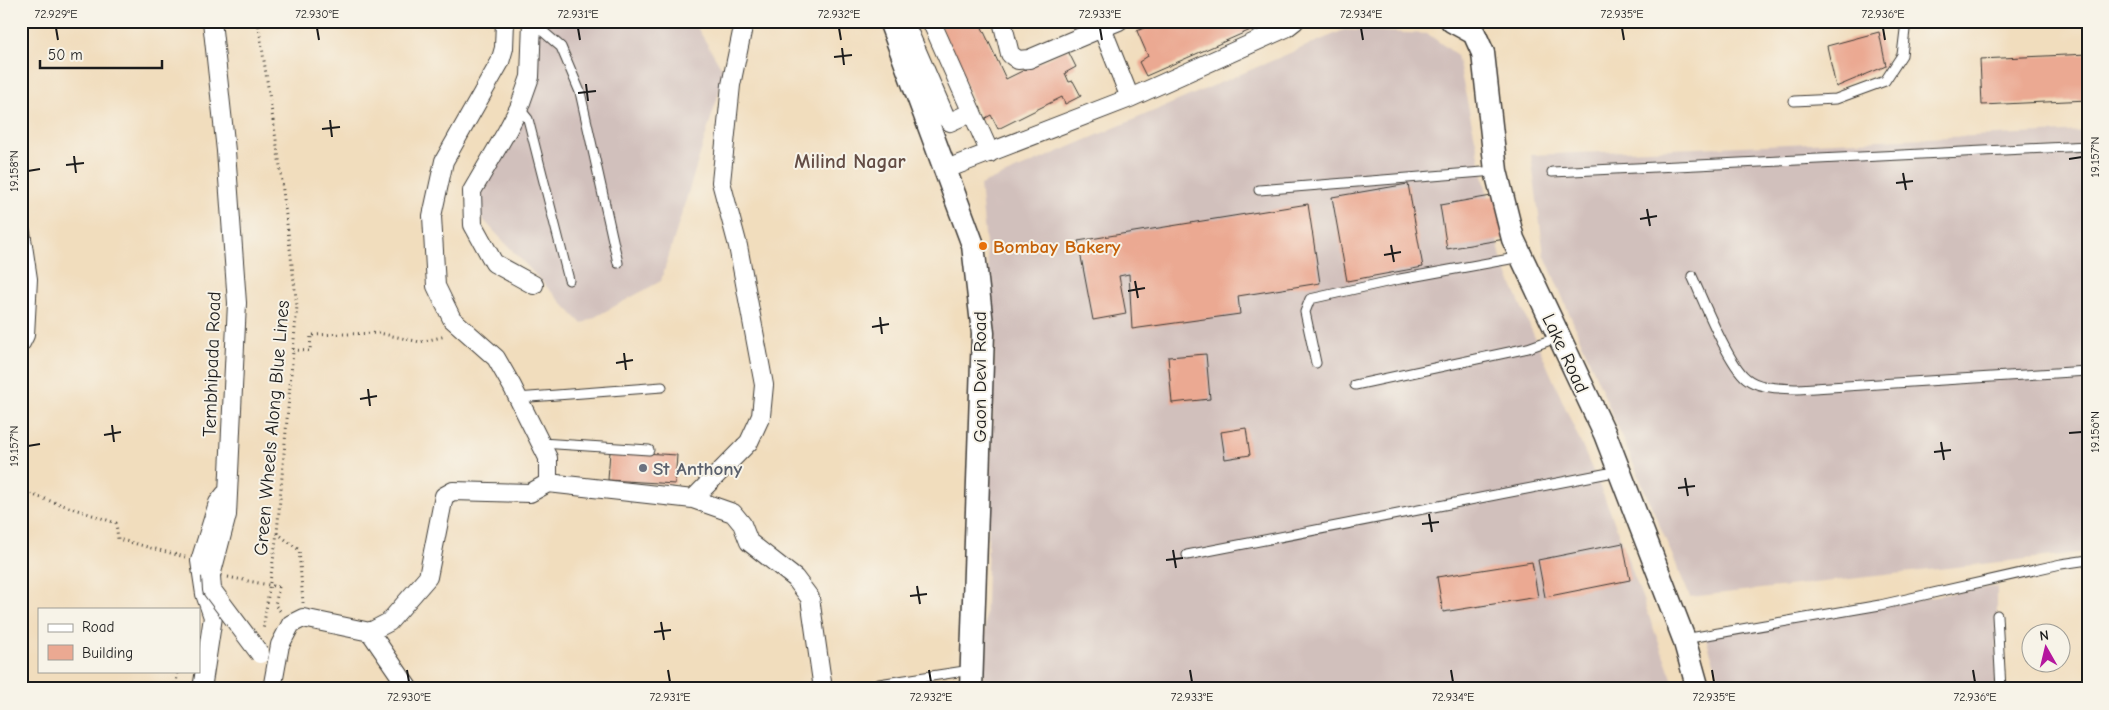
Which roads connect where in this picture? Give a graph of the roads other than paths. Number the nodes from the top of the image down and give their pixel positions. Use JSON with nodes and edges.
{"nodes":[{"id":1,"x":212,"y":21,"type":"edge"},
{"id":2,"x":505,"y":21,"type":"edge"},
{"id":3,"x":931,"y":21,"type":"edge"},
{"id":4,"x":1002,"y":21,"type":"edge"},
{"id":5,"x":1295,"y":21,"type":"edge"},
{"id":6,"x":1452,"y":21,"type":"edge"},
{"id":7,"x":532,"y":22,"type":"edge"},
{"id":8,"x":1110,"y":24,"type":"edge"},
{"id":9,"x":901,"y":25,"type":"edge"},
{"id":10,"x":743,"y":27,"type":"dead end"},
{"id":11,"x":1478,"y":27,"type":"edge"},
{"id":12,"x":1905,"y":30,"type":"dead end"},
{"id":13,"x":1130,"y":98,"type":"junction"},
{"id":14,"x":1794,"y":101,"type":"dead end"},
{"id":15,"x":519,"y":108,"type":"junction"},
{"id":16,"x":972,"y":112,"type":"junction"},
{"id":17,"x":2088,"y":146,"type":"edge"},
{"id":18,"x":990,"y":153,"type":"junction"},
{"id":19,"x":944,"y":170,"type":"junction"},
{"id":20,"x":1496,"y":171,"type":"junction"},
{"id":21,"x":1552,"y":172,"type":"dead end"},
{"id":22,"x":1259,"y":190,"type":"dead end"},
{"id":23,"x":21,"y":232,"type":"edge"},
{"id":24,"x":1522,"y":257,"type":"junction"},
{"id":25,"x":618,"y":263,"type":"dead end"},
{"id":26,"x":1692,"y":276,"type":"dead end"},
{"id":27,"x":569,"y":280,"type":"dead end"},
{"id":28,"x":534,"y":285,"type":"dead end"},
{"id":29,"x":1559,"y":337,"type":"junction"},
{"id":30,"x":21,"y":343,"type":"edge"},
{"id":31,"x":1316,"y":363,"type":"dead end"},
{"id":32,"x":2088,"y":371,"type":"edge"},
{"id":33,"x":1355,"y":385,"type":"dead end"},
{"id":34,"x":662,"y":387,"type":"dead end"},
{"id":35,"x":516,"y":398,"type":"junction"},
{"id":36,"x":541,"y":443,"type":"junction"},
{"id":37,"x":649,"y":450,"type":"dead end"},
{"id":38,"x":1619,"y":471,"type":"junction"},
{"id":39,"x":548,"y":483,"type":"junction"},
{"id":40,"x":228,"y":488,"type":"junction"},
{"id":41,"x":693,"y":499,"type":"junction"},
{"id":42,"x":1187,"y":555,"type":"dead end"},
{"id":43,"x":2088,"y":560,"type":"edge"},
{"id":44,"x":1997,"y":615,"type":"dead end"},
{"id":45,"x":370,"y":632,"type":"junction"},
{"id":46,"x":1684,"y":639,"type":"junction"},
{"id":47,"x":971,"y":679,"type":"edge"},
{"id":48,"x":879,"y":684,"type":"dead end"},
{"id":49,"x":202,"y":689,"type":"edge"},
{"id":50,"x":266,"y":689,"type":"edge"},
{"id":51,"x":272,"y":689,"type":"edge"},
{"id":52,"x":409,"y":689,"type":"edge"},
{"id":53,"x":823,"y":689,"type":"edge"},
{"id":54,"x":1698,"y":689,"type":"edge"},
{"id":55,"x":2001,"y":689,"type":"edge"}],
"edges":[{"from":1,"to":40,"type":"street","name":"Tembhipada Road"},
{"from":2,"to":35,"type":"street"},
{"from":3,"to":16,"type":"street"},
{"from":4,"to":8,"type":"street"},
{"from":5,"to":13,"type":"street"},
{"from":6,"to":11,"type":"street","name":"Lake Road"},
{"from":7,"to":15,"type":"street"},
{"from":7,"to":25,"type":"lane"},
{"from":8,"to":13,"type":"street"},
{"from":9,"to":16,"type":"street"},
{"from":9,"to":19,"type":"street","name":"Gaon Devi Road"},
{"from":10,"to":41,"type":"street"},
{"from":11,"to":20,"type":"street","name":"Lake Road"},
{"from":12,"to":14,"type":"lane"},
{"from":13,"to":18,"type":"street"},
{"from":15,"to":27,"type":"lane"},
{"from":15,"to":28,"type":"street"},
{"from":16,"to":18,"type":"street"},
{"from":17,"to":21,"type":"lane"},
{"from":18,"to":19,"type":"street"},
{"from":19,"to":47,"type":"street","name":"Gaon Devi Road"},
{"from":20,"to":22,"type":"lane"},
{"from":20,"to":24,"type":"street","name":"Lake Road"},
{"from":23,"to":30,"type":"street"},
{"from":24,"to":29,"type":"street","name":"Lake Road"},
{"from":24,"to":31,"type":"lane"},
{"from":26,"to":32,"type":"lane"},
{"from":29,"to":33,"type":"lane"},
{"from":29,"to":38,"type":"street","name":"Lake Road"},
{"from":34,"to":35,"type":"lane"},
{"from":35,"to":36,"type":"street"},
{"from":36,"to":37,"type":"lane"},
{"from":36,"to":39,"type":"street"},
{"from":38,"to":42,"type":"lane"},
{"from":38,"to":46,"type":"street","name":"Lake Road"},
{"from":39,"to":41,"type":"street"},
{"from":39,"to":45,"type":"street"},
{"from":40,"to":49,"type":"street"},
{"from":40,"to":50,"type":"street","name":"Tembhipada Road","bridge":true},
{"from":41,"to":53,"type":"street"},
{"from":43,"to":46,"type":"lane"},
{"from":44,"to":55,"type":"lane"},
{"from":45,"to":51,"type":"street"},
{"from":45,"to":52,"type":"street"},
{"from":46,"to":54,"type":"street","name":"Lake Road"},
{"from":47,"to":48,"type":"lane"}]}
